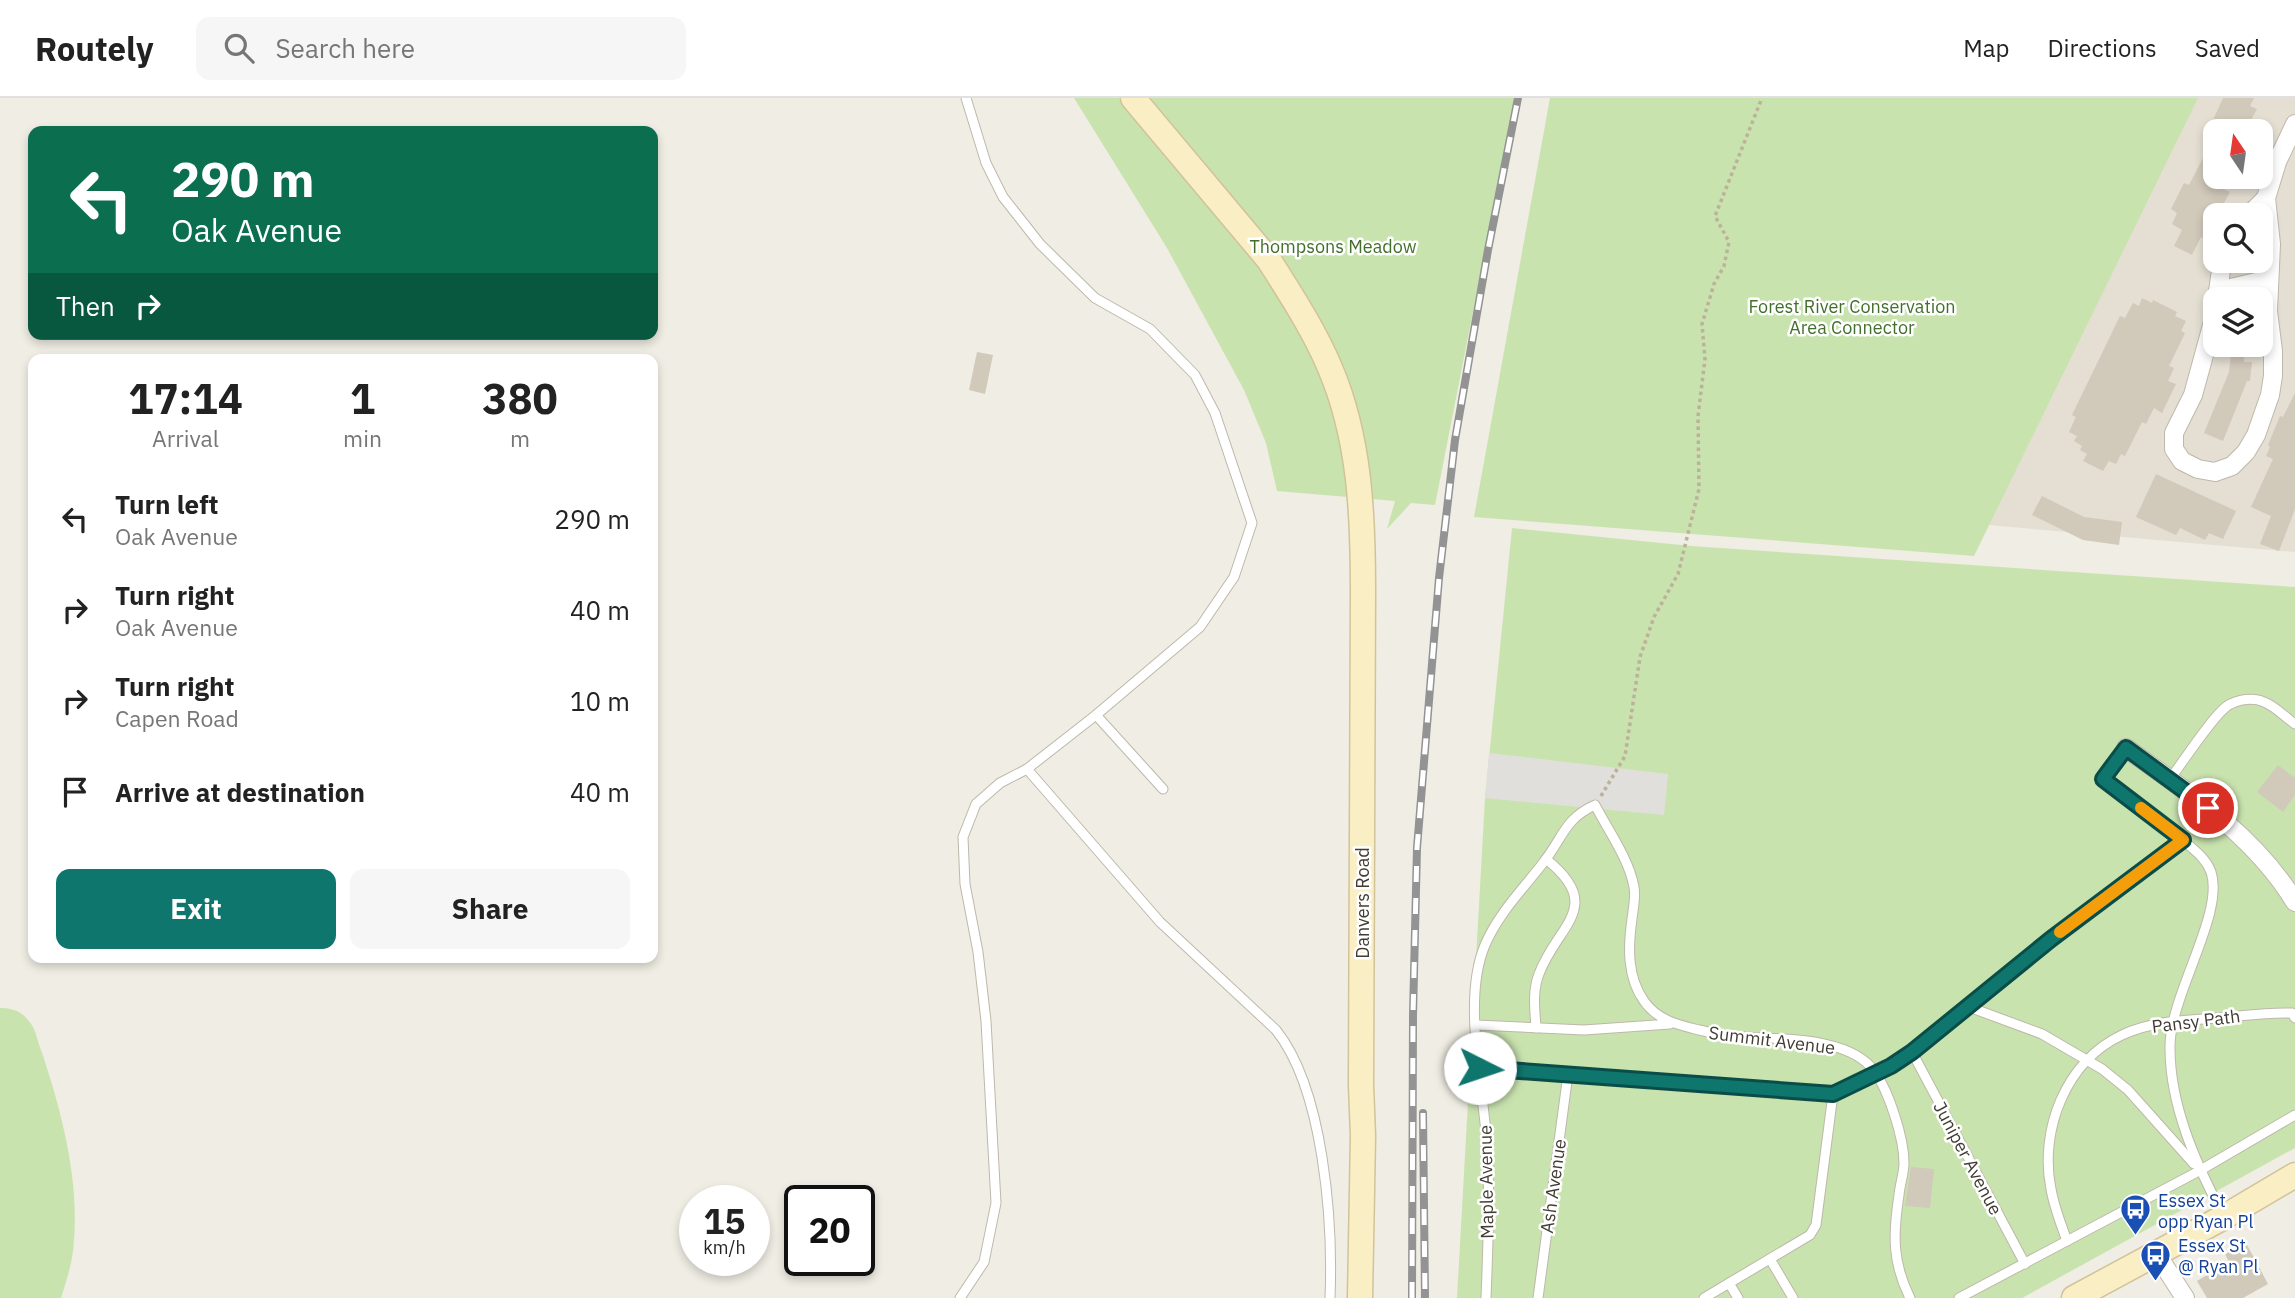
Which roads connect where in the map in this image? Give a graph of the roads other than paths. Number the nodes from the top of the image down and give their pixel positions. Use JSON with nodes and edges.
{"nodes":[{"id":1,"x":966,"y":98,"type":"edge"},
{"id":2,"x":1133,"y":98,"type":"edge"},
{"id":3,"x":2295,"y":124,"type":"edge"},
{"id":4,"x":2266,"y":198,"type":"junction"},
{"id":5,"x":2261,"y":203,"type":"edge"},
{"id":6,"x":2269,"y":279,"type":"junction"},
{"id":7,"x":2244,"y":287,"type":"edge"},
{"id":8,"x":2269,"y":287,"type":"edge"},
{"id":9,"x":2203,"y":357,"type":"edge"},
{"id":10,"x":2273,"y":357,"type":"edge"},
{"id":11,"x":1096,"y":715,"type":"junction"},
{"id":12,"x":2293,"y":719,"type":"edge"},
{"id":13,"x":2126,"y":748,"type":"joint"},
{"id":14,"x":1027,"y":769,"type":"junction"},
{"id":15,"x":2170,"y":779,"type":"junction"},
{"id":16,"x":1163,"y":789,"type":"dead end"},
{"id":17,"x":1595,"y":805,"type":"joint"},
{"id":18,"x":2183,"y":840,"type":"junction"},
{"id":19,"x":1546,"y":859,"type":"junction"},
{"id":20,"x":2295,"y":902,"type":"edge"},
{"id":21,"x":1969,"y":1007,"type":"junction"},
{"id":22,"x":2295,"y":1018,"type":"edge"},
{"id":23,"x":2172,"y":1021,"type":"junction"},
{"id":24,"x":1670,"y":1024,"type":"junction"},
{"id":25,"x":1476,"y":1025,"type":"junction"},
{"id":26,"x":1536,"y":1028,"type":"junction"},
{"id":27,"x":1912,"y":1052,"type":"junction"},
{"id":28,"x":2087,"y":1060,"type":"junction"},
{"id":29,"x":1480,"y":1068,"type":"junction"},
{"id":30,"x":1876,"y":1073,"type":"junction"},
{"id":31,"x":1568,"y":1074,"type":"junction"},
{"id":32,"x":1833,"y":1094,"type":"junction"},
{"id":33,"x":2295,"y":1115,"type":"edge"},
{"id":34,"x":2199,"y":1171,"type":"junction"},
{"id":35,"x":2295,"y":1175,"type":"edge"},
{"id":36,"x":2224,"y":1217,"type":"junction"},
{"id":37,"x":2067,"y":1241,"type":"junction"},
{"id":38,"x":2156,"y":1253,"type":"junction"},
{"id":39,"x":1770,"y":1259,"type":"junction"},
{"id":40,"x":2025,"y":1264,"type":"junction"},
{"id":41,"x":1729,"y":1283,"type":"junction"},
{"id":42,"x":960,"y":1298,"type":"edge"},
{"id":43,"x":1330,"y":1298,"type":"edge"},
{"id":44,"x":1360,"y":1298,"type":"edge"},
{"id":45,"x":1486,"y":1298,"type":"edge"},
{"id":46,"x":1538,"y":1298,"type":"edge"},
{"id":47,"x":1704,"y":1298,"type":"edge"},
{"id":48,"x":1738,"y":1298,"type":"edge"},
{"id":49,"x":1793,"y":1298,"type":"edge"},
{"id":50,"x":1910,"y":1298,"type":"edge"},
{"id":51,"x":1959,"y":1298,"type":"edge"},
{"id":52,"x":2074,"y":1298,"type":"edge"},
{"id":53,"x":2185,"y":1298,"type":"edge"}],
"edges":[{"from":1,"to":11,"type":"lane"},
{"from":2,"to":44,"type":"street","name":"Danvers Road"},
{"from":3,"to":4,"type":"street"},
{"from":4,"to":5,"type":"street"},
{"from":4,"to":6,"type":"street"},
{"from":6,"to":7,"type":"street"},
{"from":6,"to":8,"type":"street"},
{"from":9,"to":10,"type":"street"},
{"from":11,"to":14,"type":"lane"},
{"from":11,"to":16,"type":"lane"},
{"from":12,"to":15,"type":"lane"},
{"from":13,"to":15,"type":"street"},
{"from":13,"to":18,"type":"lane"},
{"from":14,"to":42,"type":"lane"},
{"from":14,"to":43,"type":"lane"},
{"from":15,"to":20,"type":"street"},
{"from":17,"to":19,"type":"lane","name":"Maple Avenue"},
{"from":17,"to":24,"type":"lane","name":"Summit Avenue"},
{"from":18,"to":21,"type":"lane"},
{"from":18,"to":23,"type":"lane"},
{"from":19,"to":25,"type":"lane","name":"Maple Avenue"},
{"from":19,"to":26,"type":"lane"},
{"from":21,"to":27,"type":"lane"},
{"from":21,"to":28,"type":"lane"},
{"from":22,"to":23,"type":"lane","name":"Pansy Path"},
{"from":23,"to":28,"type":"lane","name":"Pansy Path"},
{"from":23,"to":34,"type":"lane"},
{"from":24,"to":26,"type":"lane"},
{"from":24,"to":30,"type":"lane","name":"Summit Avenue"},
{"from":25,"to":26,"type":"lane"},
{"from":25,"to":29,"type":"lane","name":"Maple Avenue"},
{"from":27,"to":30,"type":"lane"},
{"from":27,"to":40,"type":"lane","name":"Juniper Avenue"},
{"from":28,"to":34,"type":"lane"},
{"from":28,"to":37,"type":"lane","name":"Pansy Path"},
{"from":29,"to":31,"type":"lane"},
{"from":29,"to":45,"type":"lane","name":"Maple Avenue"},
{"from":30,"to":32,"type":"lane"},
{"from":30,"to":50,"type":"lane","name":"Summit Avenue"},
{"from":31,"to":32,"type":"lane"},
{"from":31,"to":46,"type":"lane","name":"Ash Avenue"},
{"from":32,"to":39,"type":"lane"},
{"from":33,"to":34,"type":"lane"},
{"from":34,"to":36,"type":"lane"},
{"from":34,"to":37,"type":"lane"},
{"from":35,"to":36,"type":"street"},
{"from":36,"to":38,"type":"street"},
{"from":37,"to":40,"type":"lane"},
{"from":38,"to":52,"type":"street"},
{"from":38,"to":53,"type":"street"},
{"from":39,"to":41,"type":"lane"},
{"from":39,"to":49,"type":"lane"},
{"from":40,"to":51,"type":"lane"},
{"from":41,"to":47,"type":"lane"},
{"from":41,"to":48,"type":"lane"}]}
